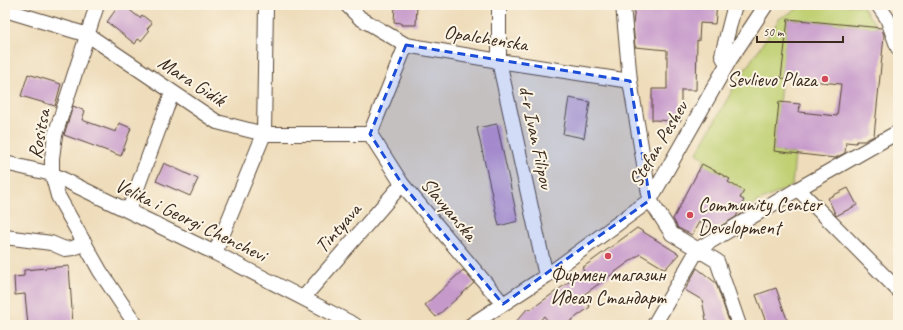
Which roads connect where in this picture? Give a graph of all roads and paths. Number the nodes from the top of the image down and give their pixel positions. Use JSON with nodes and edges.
{"nodes":[{"id":1,"x":97,"y":5,"type":"edge"},
{"id":2,"x":266,"y":5,"type":"edge"},
{"id":3,"x":347,"y":5,"type":"edge"},
{"id":4,"x":499,"y":5,"type":"edge"},
{"id":5,"x":623,"y":5,"type":"edge"},
{"id":6,"x":736,"y":5,"type":"edge"},
{"id":7,"x":766,"y":5,"type":"edge"},
{"id":8,"x":878,"y":5,"type":"edge"},
{"id":9,"x":5,"y":10,"type":"edge"},
{"id":10,"x":88,"y":35,"type":"junction"},
{"id":11,"x":406,"y":45,"type":"junction"},
{"id":12,"x":898,"y":48,"type":"edge"},
{"id":13,"x":499,"y":61,"type":"junction"},
{"id":14,"x":730,"y":61,"type":"junction"},
{"id":15,"x":630,"y":81,"type":"junction"},
{"id":16,"x":172,"y":93,"type":"junction"},
{"id":17,"x":898,"y":132,"type":"edge"},
{"id":18,"x":264,"y":134,"type":"junction"},
{"id":19,"x":370,"y":134,"type":"junction"},
{"id":20,"x":5,"y":163,"type":"edge"},
{"id":21,"x":52,"y":174,"type":"junction"},
{"id":22,"x":402,"y":184,"type":"junction"},
{"id":23,"x":798,"y":189,"type":"junction"},
{"id":24,"x":650,"y":200,"type":"junction"},
{"id":25,"x":129,"y":210,"type":"junction"},
{"id":26,"x":5,"y":237,"type":"edge"},
{"id":27,"x":85,"y":243,"type":"junction"},
{"id":28,"x":698,"y":250,"type":"junction"},
{"id":29,"x":215,"y":253,"type":"junction"},
{"id":30,"x":546,"y":276,"type":"junction"},
{"id":31,"x":898,"y":290,"type":"edge"},
{"id":32,"x":303,"y":298,"type":"junction"},
{"id":33,"x":503,"y":304,"type":"junction"},
{"id":34,"x":137,"y":325,"type":"edge"},
{"id":35,"x":355,"y":325,"type":"edge"},
{"id":36,"x":471,"y":325,"type":"edge"},
{"id":37,"x":654,"y":325,"type":"edge"},
{"id":38,"x":738,"y":325,"type":"edge"}],
"edges":[{"from":1,"to":10,"type":"street","name":"Rositsa"},
{"from":2,"to":18,"type":"street"},
{"from":3,"to":11,"type":"street","name":"Opalchenska"},
{"from":4,"to":13,"type":"street","name":"d-r Ivan Filipov"},
{"from":5,"to":15,"type":"street"},
{"from":6,"to":14,"type":"street"},
{"from":7,"to":14,"type":"street","name":"Stefan Peshev"},
{"from":8,"to":12,"type":"street"},
{"from":9,"to":10,"type":"street","name":"Mara Gidik"},
{"from":10,"to":16,"type":"street","name":"Mara Gidik"},
{"from":10,"to":21,"type":"street","name":"Rositsa"},
{"from":11,"to":13,"type":"street","name":"Opalchenska"},
{"from":11,"to":19,"type":"street"},
{"from":13,"to":15,"type":"street","name":"Opalchenska"},
{"from":13,"to":30,"type":"street","name":"d-r Ivan Filipov"},
{"from":14,"to":24,"type":"street","name":"Stefan Peshev"},
{"from":15,"to":24,"type":"street"},
{"from":16,"to":18,"type":"street","name":"Mara Gidik"},
{"from":16,"to":25,"type":"street"},
{"from":17,"to":23,"type":"street"},
{"from":18,"to":19,"type":"street","name":"Mara Gidik"},
{"from":18,"to":29,"type":"street"},
{"from":19,"to":22,"type":"street","name":"Slavyanska"},
{"from":20,"to":21,"type":"street","name":"Velika i Georgi Chenchevi"},
{"from":21,"to":25,"type":"street","name":"Velika i Georgi Chenchevi"},
{"from":21,"to":27,"type":"street","name":"Rositsa"},
{"from":22,"to":32,"type":"street","name":"Tintyava"},
{"from":22,"to":33,"type":"street","name":"Slavyanska"},
{"from":23,"to":28,"type":"street"},
{"from":23,"to":31,"type":"street"},
{"from":24,"to":28,"type":"street"},
{"from":24,"to":30,"type":"street","name":"Stefan Peshev"},
{"from":25,"to":29,"type":"street","name":"Velika i Georgi Chenchevi"},
{"from":26,"to":27,"type":"street"},
{"from":27,"to":34,"type":"street","name":"Rositsa"},
{"from":28,"to":37,"type":"street"},
{"from":28,"to":38,"type":"street"},
{"from":29,"to":32,"type":"street","name":"Velika i Georgi Chenchevi"},
{"from":30,"to":33,"type":"street","name":"Stefan Peshev"},
{"from":32,"to":35,"type":"street","name":"Velika i Georgi Chenchevi"},
{"from":33,"to":36,"type":"street","name":"Stefan Peshev"}]}
